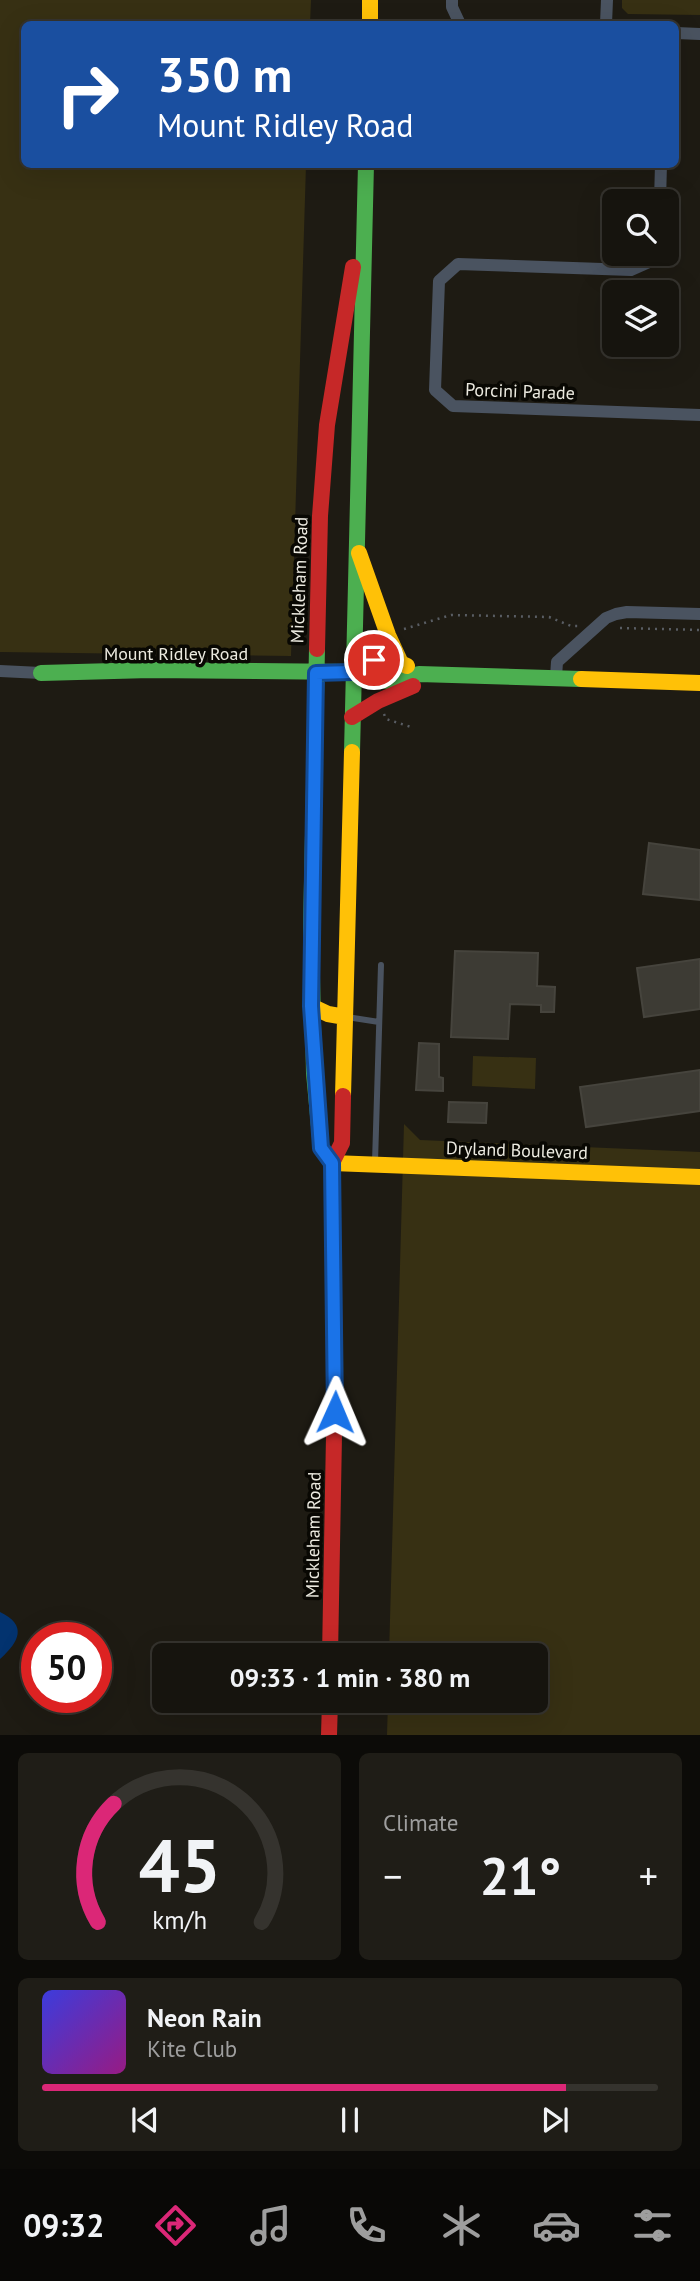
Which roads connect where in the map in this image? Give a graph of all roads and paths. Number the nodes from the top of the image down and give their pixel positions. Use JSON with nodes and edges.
{"nodes":[{"id":1,"x":370,"y":0,"type":"edge"},
{"id":2,"x":452,"y":0,"type":"edge"},
{"id":3,"x":607,"y":0,"type":"edge"},
{"id":4,"x":370,"y":21,"type":"edge"},
{"id":5,"x":458,"y":21,"type":"edge"},
{"id":6,"x":606,"y":21,"type":"edge"},
{"id":7,"x":679,"y":33,"type":"edge"},
{"id":8,"x":700,"y":34,"type":"edge"},
{"id":9,"x":366,"y":168,"type":"edge"},
{"id":10,"x":366,"y":168,"type":"edge"},
{"id":11,"x":661,"y":168,"type":"edge"},
{"id":12,"x":660,"y":189,"type":"edge"},
{"id":13,"x":640,"y":266,"type":"edge"},
{"id":14,"x":700,"y":415,"type":"edge"},
{"id":15,"x":356,"y":543,"type":"junction"},
{"id":16,"x":700,"y":614,"type":"edge"},
{"id":17,"x":596,"y":627,"type":"junction"},
{"id":18,"x":700,"y":630,"type":"edge"},
{"id":19,"x":388,"y":635,"type":"junction"},
{"id":20,"x":400,"y":661,"type":"junction"},
{"id":21,"x":0,"y":671,"type":"edge"},
{"id":22,"x":352,"y":672,"type":"junction"},
{"id":23,"x":41,"y":673,"type":"joint"},
{"id":24,"x":316,"y":673,"type":"junction"},
{"id":25,"x":419,"y":674,"type":"junction"},
{"id":26,"x":439,"y":675,"type":"junction"},
{"id":27,"x":556,"y":677,"type":"junction"},
{"id":28,"x":700,"y":683,"type":"edge"},
{"id":29,"x":352,"y":717,"type":"junction"},
{"id":30,"x":381,"y":965,"type":"dead end"},
{"id":31,"x":311,"y":1006,"type":"junction"},
{"id":32,"x":345,"y":1017,"type":"junction"},
{"id":33,"x":379,"y":1022,"type":"junction"},
{"id":34,"x":332,"y":1163,"type":"junction"},
{"id":35,"x":375,"y":1164,"type":"junction"},
{"id":36,"x":700,"y":1177,"type":"edge"},
{"id":37,"x":331,"y":1643,"type":"edge"},
{"id":38,"x":330,"y":1713,"type":"edge"},
{"id":39,"x":329,"y":1735,"type":"edge"}],
"edges":[{"from":1,"to":4,"type":"main road"},
{"from":2,"to":5,"type":"street"},
{"from":3,"to":6,"type":"street"},
{"from":7,"to":8,"type":"street"},
{"from":9,"to":15,"type":"main road","name":"Mickleham Road"},
{"from":10,"to":24,"type":"main road","name":"Mickleham Road"},
{"from":11,"to":12,"type":"street"},
{"from":13,"to":14,"type":"street","name":"Porcini Parade"},
{"from":15,"to":19,"type":"main road"},
{"from":15,"to":22,"type":"main road","name":"Mickleham Road"},
{"from":16,"to":17,"type":"street"},
{"from":17,"to":18,"type":"path"},
{"from":17,"to":19,"type":"path"},
{"from":17,"to":27,"type":"street"},
{"from":19,"to":20,"type":"main road"},
{"from":20,"to":22,"type":"main road","name":"Mount Ridley Road"},
{"from":20,"to":25,"type":"main road"},
{"from":21,"to":23,"type":"street","name":"Mount Ridley Road"},
{"from":22,"to":24,"type":"main road","name":"Mount Ridley Road"},
{"from":22,"to":25,"type":"main road","name":"Mount Ridley Road"},
{"from":22,"to":29,"type":"main road","name":"Mickleham Road"},
{"from":23,"to":24,"type":"main road","name":"Mount Ridley Road"},
{"from":24,"to":31,"type":"main road","name":"Mickleham Road"},
{"from":25,"to":26,"type":"main road","name":"Mount Ridley Road"},
{"from":26,"to":27,"type":"main road","name":"Mount Ridley Road"},
{"from":26,"to":29,"type":"main road"},
{"from":27,"to":28,"type":"main road","name":"Mount Ridley Road"},
{"from":29,"to":32,"type":"main road","name":"Mickleham Road"},
{"from":30,"to":33,"type":"lane"},
{"from":31,"to":32,"type":"main road"},
{"from":31,"to":34,"type":"main road","name":"Mickleham Road"},
{"from":32,"to":33,"type":"lane"},
{"from":32,"to":34,"type":"main road","name":"Mickleham Road"},
{"from":33,"to":35,"type":"lane"},
{"from":34,"to":35,"type":"main road","name":"Dryland Boulevard"},
{"from":34,"to":37,"type":"main road","name":"Mickleham Road"},
{"from":35,"to":36,"type":"main road","name":"Dryland Boulevard"},
{"from":38,"to":39,"type":"main road"}]}
